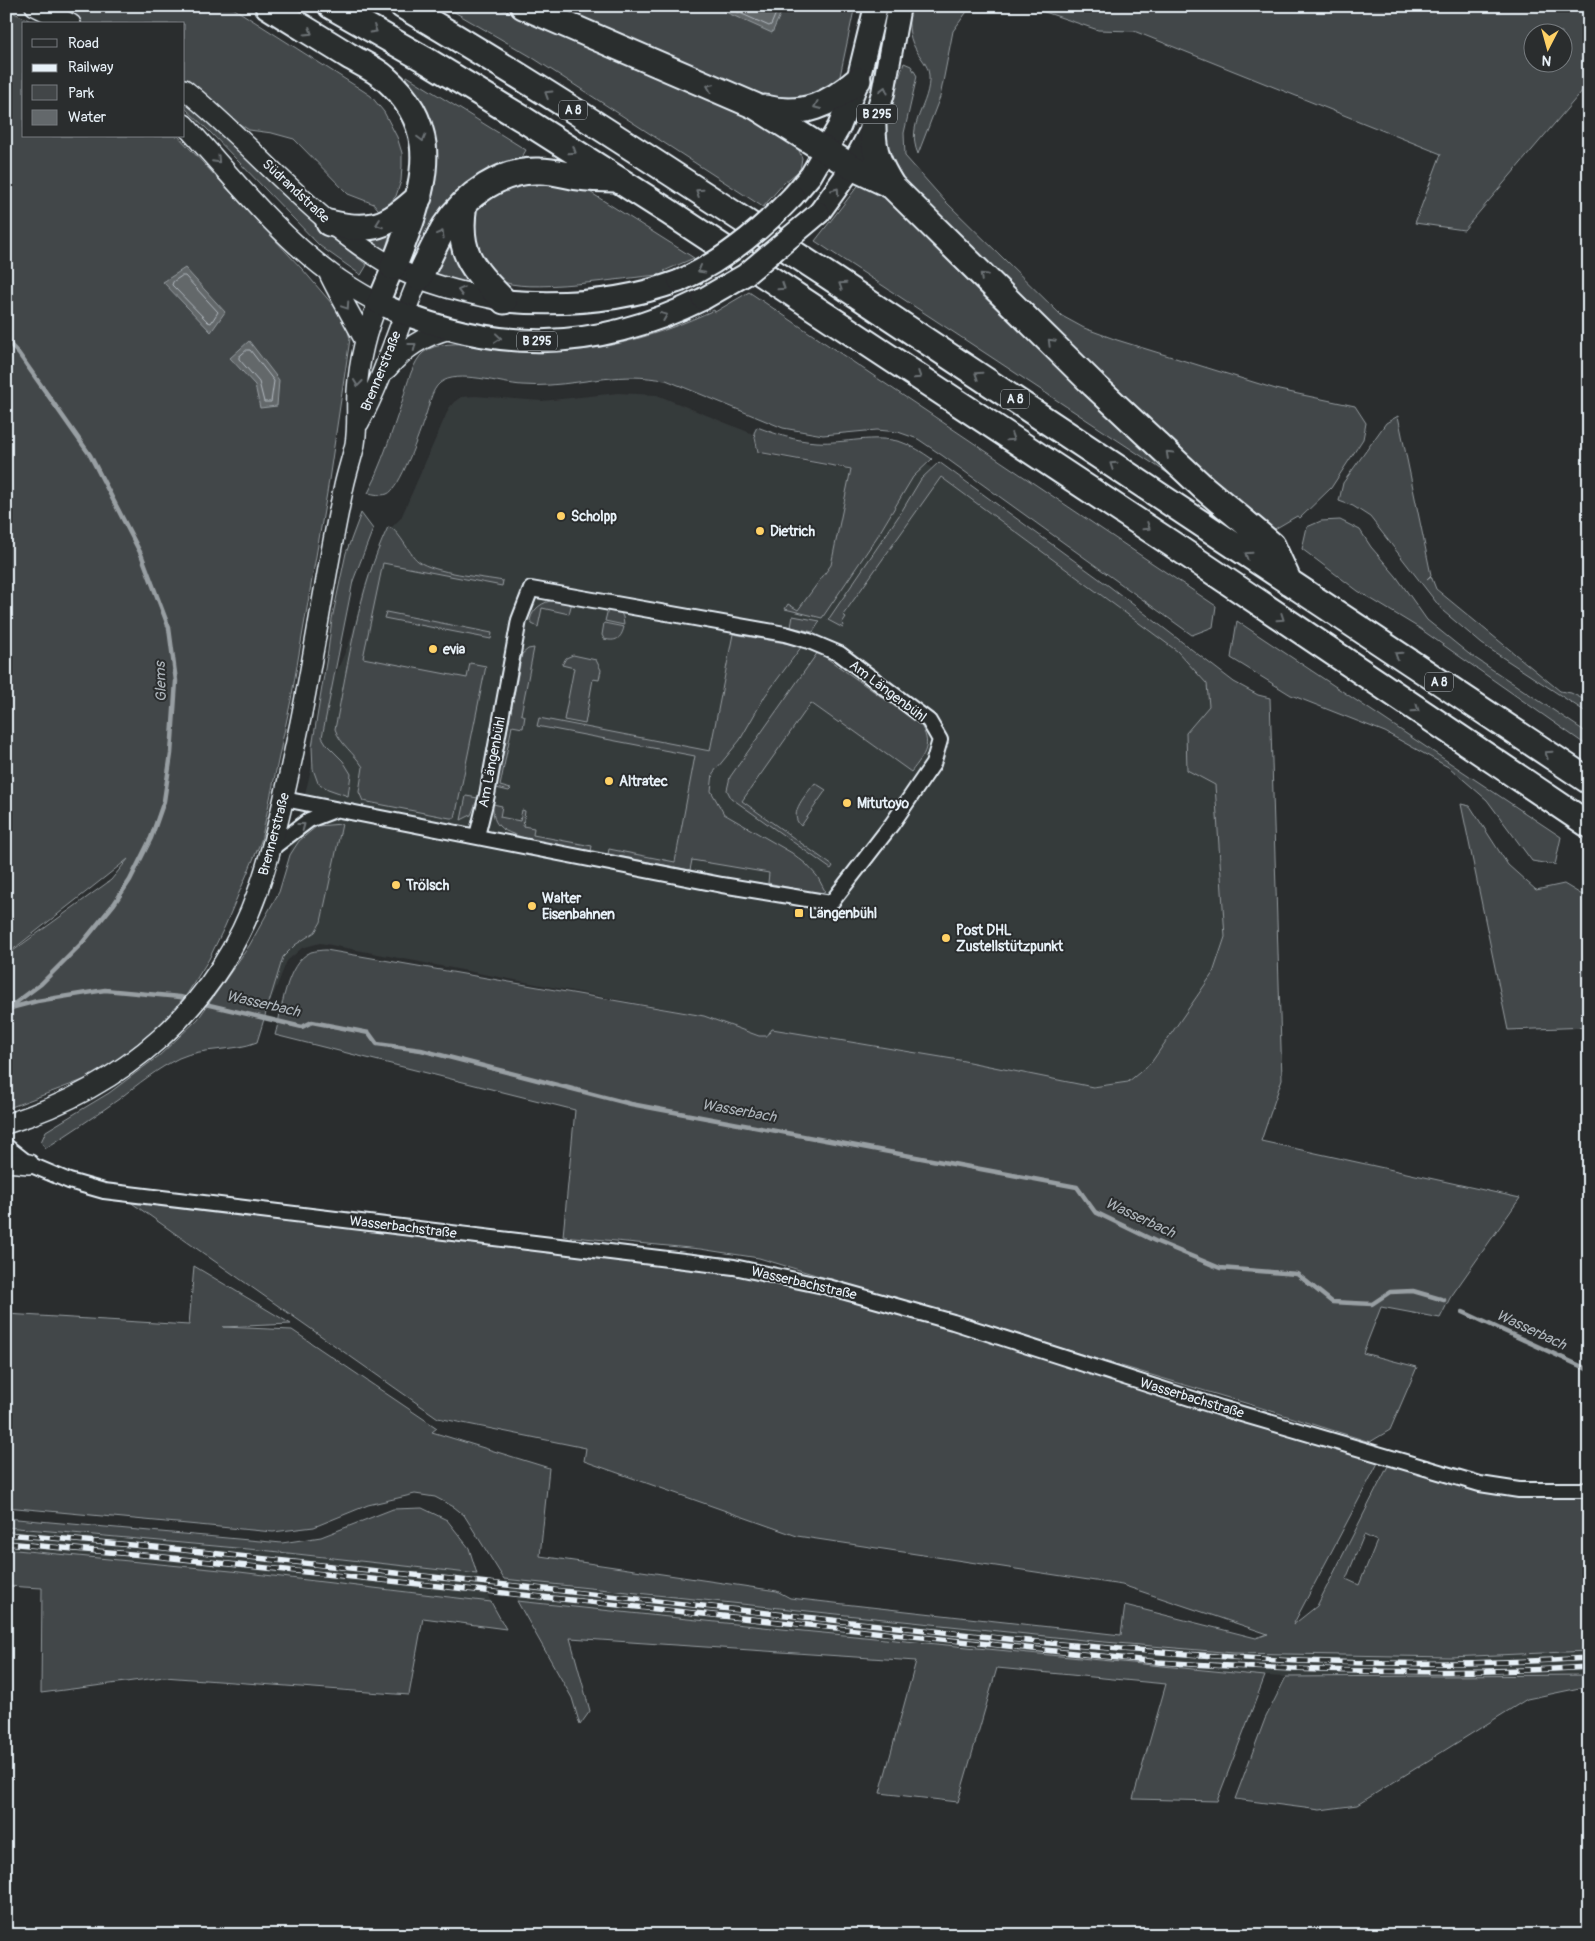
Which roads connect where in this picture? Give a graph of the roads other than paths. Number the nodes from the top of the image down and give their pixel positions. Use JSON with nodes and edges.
{"nodes":[{"id":1,"x":268,"y":6,"type":"edge"},
{"id":2,"x":331,"y":6,"type":"edge"},
{"id":3,"x":403,"y":6,"type":"edge"},
{"id":4,"x":522,"y":6,"type":"edge"},
{"id":5,"x":876,"y":6,"type":"edge"},
{"id":6,"x":900,"y":6,"type":"edge"},
{"id":7,"x":49,"y":15,"type":"edge"},
{"id":8,"x":66,"y":22,"type":"edge"},
{"id":9,"x":858,"y":80,"type":"junction"},
{"id":10,"x":185,"y":90,"type":"edge"},
{"id":11,"x":755,"y":106,"type":"junction"},
{"id":12,"x":185,"y":125,"type":"edge"},
{"id":13,"x":873,"y":127,"type":"junction"},
{"id":14,"x":826,"y":149,"type":"junction"},
{"id":15,"x":852,"y":167,"type":"junction"},
{"id":16,"x":618,"y":179,"type":"junction"},
{"id":17,"x":892,"y":186,"type":"junction"},
{"id":18,"x":419,"y":197,"type":"junction"},
{"id":19,"x":464,"y":204,"type":"junction"},
{"id":20,"x":329,"y":223,"type":"junction"},
{"id":21,"x":393,"y":267,"type":"junction"},
{"id":22,"x":328,"y":272,"type":"junction"},
{"id":23,"x":418,"y":278,"type":"junction"},
{"id":24,"x":504,"y":300,"type":"junction"},
{"id":25,"x":378,"y":303,"type":"junction"},
{"id":26,"x":403,"y":314,"type":"junction"},
{"id":27,"x":450,"y":329,"type":"junction"},
{"id":28,"x":365,"y":341,"type":"junction"},
{"id":29,"x":382,"y":374,"type":"junction"},
{"id":30,"x":358,"y":426,"type":"junction"},
{"id":31,"x":1289,"y":582,"type":"junction"},
{"id":32,"x":1589,"y":781,"type":"edge"},
{"id":33,"x":284,"y":799,"type":"junction"},
{"id":34,"x":336,"y":810,"type":"junction"},
{"id":35,"x":1589,"y":825,"type":"edge"},
{"id":36,"x":478,"y":836,"type":"junction"},
{"id":37,"x":271,"y":849,"type":"junction"},
{"id":38,"x":6,"y":1124,"type":"edge"},
{"id":39,"x":6,"y":1146,"type":"edge"},
{"id":40,"x":6,"y":1162,"type":"edge"},
{"id":41,"x":29,"y":1164,"type":"junction"},
{"id":42,"x":1589,"y":1490,"type":"edge"}],
"edges":[{"from":1,"to":18,"type":"highway","one_way":true},
{"from":2,"to":16,"type":"highway","number":"A 8","one_way":true},
{"from":31,"to":3,"type":"highway","number":"A 8","one_way":true},
{"from":11,"to":4,"type":"highway","one_way":true},
{"from":5,"to":9,"type":"highway","number":"B 295"},
{"from":13,"to":6,"type":"highway","number":"B 295","one_way":true},
{"from":7,"to":8,"type":"main road"},
{"from":9,"to":11,"type":"highway","one_way":true},
{"from":9,"to":14,"type":"highway","number":"B 295"},
{"from":10,"to":20,"type":"main road","name":"Südrandstraße"},
{"from":11,"to":14,"type":"highway"},
{"from":12,"to":22,"type":"main road","one_way":true},
{"from":13,"to":15,"type":"highway","number":"B 295"},
{"from":13,"to":17,"type":"highway"},
{"from":14,"to":15,"type":"highway"},
{"from":14,"to":24,"type":"main road","number":"B 295","one_way":true,"bridge":true},
{"from":15,"to":17,"type":"highway"},
{"from":27,"to":15,"type":"main road","number":"B 295","one_way":true,"bridge":true},
{"from":16,"to":19,"type":"highway"},
{"from":16,"to":35,"type":"highway","number":"A 8","one_way":true},
{"from":31,"to":17,"type":"highway","one_way":true},
{"from":18,"to":20,"type":"highway","one_way":true},
{"from":18,"to":21,"type":"highway"},
{"from":23,"to":19,"type":"highway","one_way":true},
{"from":19,"to":24,"type":"highway"},
{"from":20,"to":21,"type":"main road","name":"Südrandstraße"},
{"from":21,"to":23,"type":"main road","name":"Südrandstraße","number":"B 295"},
{"from":21,"to":25,"type":"main road"},
{"from":22,"to":25,"type":"main road"},
{"from":22,"to":28,"type":"main road","one_way":true},
{"from":24,"to":23,"type":"main road","number":"B 295","one_way":true},
{"from":23,"to":26,"type":"main road","name":"Brennerstraße"},
{"from":25,"to":26,"type":"main road","number":"B 295"},
{"from":25,"to":28,"type":"main road","name":"Brennerstraße"},
{"from":26,"to":27,"type":"main road","number":"B 295"},
{"from":26,"to":29,"type":"main road","name":"Brennerstraße"},
{"from":29,"to":27,"type":"main road","one_way":true},
{"from":28,"to":30,"type":"main road","name":"Brennerstraße","one_way":true},
{"from":29,"to":30,"type":"main road","name":"Brennerstraße"},
{"from":30,"to":33,"type":"main road","name":"Brennerstraße"},
{"from":32,"to":31,"type":"highway","number":"A 8","one_way":true},
{"from":33,"to":34,"type":"street","name":"Am Längenbühl"},
{"from":33,"to":37,"type":"main road","name":"Brennerstraße"},
{"from":34,"to":36,"type":"street","name":"Am Längenbühl"},
{"from":37,"to":34,"type":"street","one_way":true},
{"from":36,"to":36,"type":"street","name":"Am Längenbühl"},
{"from":37,"to":38,"type":"main road","name":"Brennerstraße"},
{"from":39,"to":41,"type":"street","name":"Wasserbachstraße"},
{"from":40,"to":41,"type":"main road"},
{"from":41,"to":42,"type":"street","name":"Wasserbachstraße"}]}
